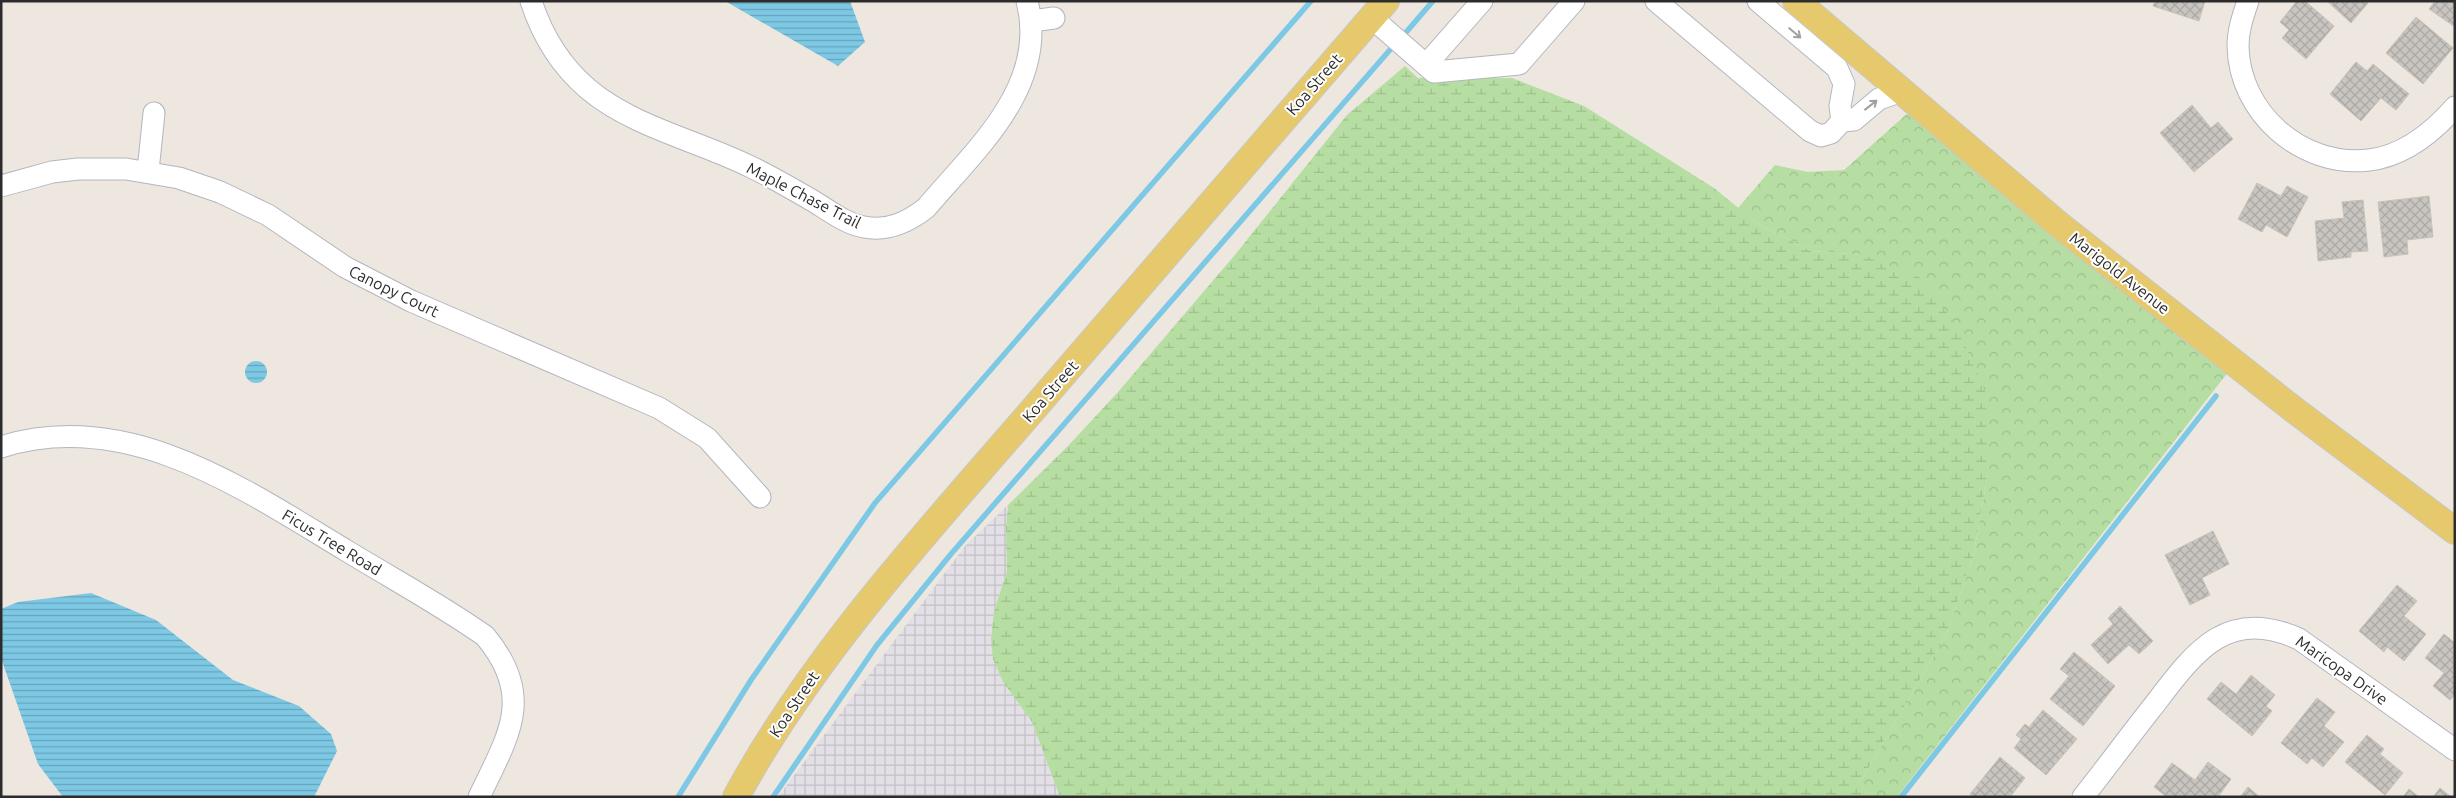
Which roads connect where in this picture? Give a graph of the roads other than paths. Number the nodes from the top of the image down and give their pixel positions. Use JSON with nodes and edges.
{"nodes":[{"id":1,"x":531,"y":1,"type":"edge"},
{"id":2,"x":1482,"y":1,"type":"edge"},
{"id":3,"x":1574,"y":1,"type":"edge"},
{"id":4,"x":1656,"y":1,"type":"edge"},
{"id":5,"x":1758,"y":1,"type":"edge"},
{"id":6,"x":1796,"y":1,"type":"edge"},
{"id":7,"x":2248,"y":1,"type":"edge"},
{"id":8,"x":1379,"y":9,"type":"edge"},
{"id":9,"x":1030,"y":11,"type":"edge"},
{"id":10,"x":1054,"y":18,"type":"dead end"},
{"id":11,"x":1426,"y":65,"type":"junction"},
{"id":12,"x":1902,"y":91,"type":"junction"},
{"id":13,"x":2455,"y":107,"type":"edge"},
{"id":14,"x":154,"y":113,"type":"dead end"},
{"id":15,"x":1842,"y":122,"type":"junction"},
{"id":16,"x":148,"y":171,"type":"junction"},
{"id":17,"x":1,"y":186,"type":"edge"},
{"id":18,"x":1,"y":447,"type":"edge"},
{"id":19,"x":760,"y":497,"type":"dead end"},
{"id":20,"x":2455,"y":531,"type":"edge"},
{"id":21,"x":2455,"y":750,"type":"edge"},
{"id":22,"x":2088,"y":795,"type":"edge"},
{"id":23,"x":479,"y":797,"type":"edge"},
{"id":24,"x":736,"y":797,"type":"edge"}],
"edges":[{"from":1,"to":9,"type":"street","name":"Maple Chase Trail"},
{"from":2,"to":11,"type":"street"},
{"from":3,"to":11,"type":"street"},
{"from":4,"to":15,"type":"street"},
{"from":5,"to":15,"type":"street","one_way":true},
{"from":6,"to":12,"type":"main road","name":"Marigold Avenue"},
{"from":7,"to":13,"type":"street"},
{"from":8,"to":11,"type":"street"},
{"from":8,"to":24,"type":"main road","name":"Koa Street"},
{"from":9,"to":10,"type":"street"},
{"from":15,"to":12,"type":"street","one_way":true},
{"from":12,"to":20,"type":"main road","name":"Marigold Avenue"},
{"from":14,"to":16,"type":"street"},
{"from":16,"to":17,"type":"street","name":"Canopy Court"},
{"from":16,"to":19,"type":"street","name":"Canopy Court"},
{"from":18,"to":23,"type":"street","name":"Ficus Tree Road"},
{"from":21,"to":22,"type":"street","name":"Maricopa Drive"}]}
